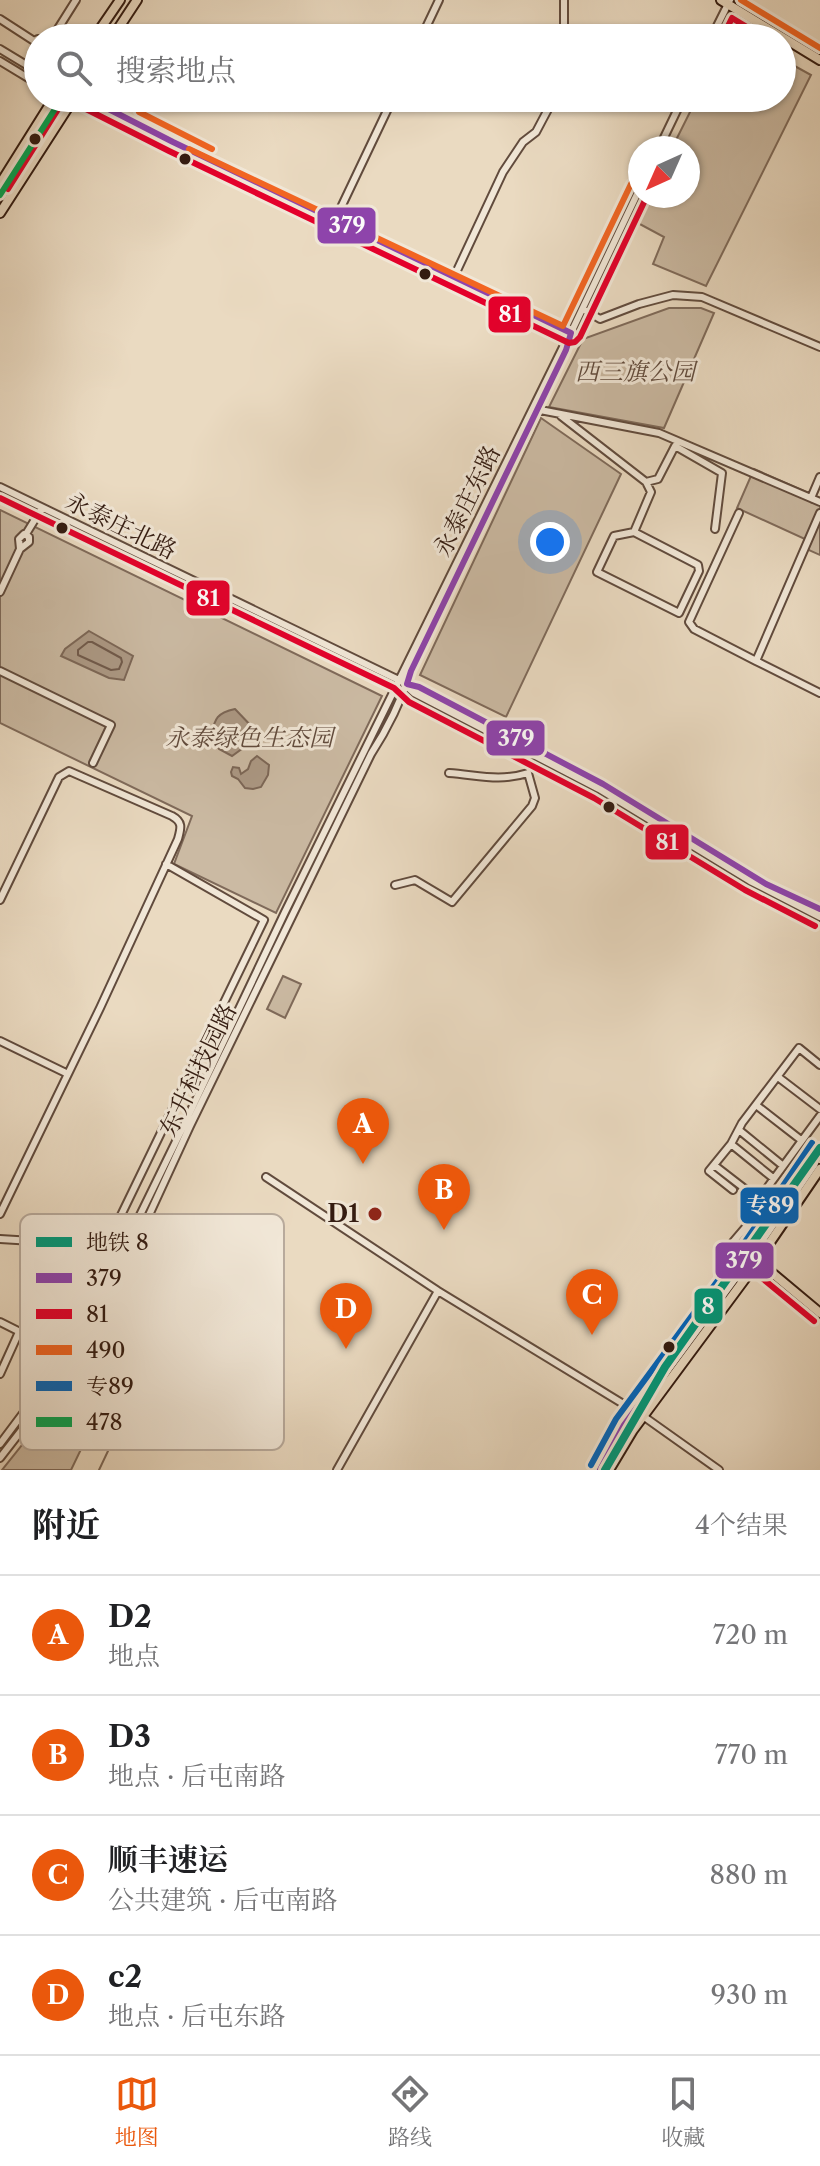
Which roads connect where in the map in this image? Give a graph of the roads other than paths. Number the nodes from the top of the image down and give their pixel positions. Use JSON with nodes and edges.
{"nodes":[{"id":1,"x":76,"y":0,"type":"edge"},
{"id":2,"x":120,"y":0,"type":"edge"},
{"id":3,"x":137,"y":0,"type":"edge"},
{"id":4,"x":439,"y":0,"type":"edge"},
{"id":5,"x":564,"y":0,"type":"edge"},
{"id":6,"x":726,"y":1,"type":"edge"},
{"id":7,"x":0,"y":19,"type":"edge"},
{"id":8,"x":61,"y":24,"type":"edge"},
{"id":9,"x":104,"y":24,"type":"edge"},
{"id":10,"x":121,"y":24,"type":"edge"},
{"id":11,"x":428,"y":24,"type":"edge"},
{"id":12,"x":564,"y":24,"type":"edge"},
{"id":13,"x":717,"y":24,"type":"edge"},
{"id":14,"x":763,"y":24,"type":"edge"},
{"id":15,"x":24,"y":35,"type":"edge"},
{"id":16,"x":796,"y":45,"type":"edge"},
{"id":17,"x":0,"y":49,"type":"edge"},
{"id":18,"x":820,"y":60,"type":"edge"},
{"id":19,"x":0,"y":61,"type":"edge"},
{"id":20,"x":24,"y":64,"type":"edge"},
{"id":21,"x":24,"y":76,"type":"edge"},
{"id":22,"x":45,"y":112,"type":"edge"},
{"id":23,"x":62,"y":112,"type":"edge"},
{"id":24,"x":97,"y":112,"type":"edge"},
{"id":25,"x":114,"y":112,"type":"edge"},
{"id":26,"x":386,"y":112,"type":"edge"},
{"id":27,"x":547,"y":112,"type":"edge"},
{"id":28,"x":676,"y":112,"type":"edge"},
{"id":29,"x":665,"y":136,"type":"edge"},
{"id":30,"x":0,"y":184,"type":"edge"},
{"id":31,"x":631,"y":208,"type":"edge"},
{"id":32,"x":0,"y":213,"type":"edge"},
{"id":33,"x":335,"y":220,"type":"junction"},
{"id":34,"x":454,"y":277,"type":"junction"},
{"id":35,"x":583,"y":309,"type":"junction"},
{"id":36,"x":570,"y":336,"type":"junction"},
{"id":37,"x":820,"y":347,"type":"edge"},
{"id":38,"x":820,"y":477,"type":"edge"},
{"id":39,"x":646,"y":482,"type":"junction"},
{"id":40,"x":0,"y":487,"type":"edge"},
{"id":41,"x":811,"y":498,"type":"junction"},
{"id":42,"x":820,"y":502,"type":"edge"},
{"id":43,"x":42,"y":508,"type":"junction"},
{"id":44,"x":739,"y":513,"type":"dead end"},
{"id":45,"x":820,"y":513,"type":"edge"},
{"id":46,"x":715,"y":529,"type":"dead end"},
{"id":47,"x":634,"y":532,"type":"junction"},
{"id":48,"x":0,"y":592,"type":"edge"},
{"id":49,"x":756,"y":661,"type":"junction"},
{"id":50,"x":0,"y":671,"type":"edge"},
{"id":51,"x":404,"y":683,"type":"junction"},
{"id":52,"x":820,"y":693,"type":"edge"},
{"id":53,"x":93,"y":763,"type":"dead end"},
{"id":54,"x":449,"y":773,"type":"dead end"},
{"id":55,"x":166,"y":864,"type":"junction"},
{"id":56,"x":395,"y":885,"type":"dead end"},
{"id":57,"x":0,"y":900,"type":"edge"},
{"id":58,"x":820,"y":909,"type":"edge"},
{"id":59,"x":820,"y":917,"type":"edge"},
{"id":60,"x":0,"y":1041,"type":"edge"},
{"id":61,"x":820,"y":1065,"type":"edge"},
{"id":62,"x":68,"y":1074,"type":"junction"},
{"id":63,"x":778,"y":1077,"type":"junction"},
{"id":64,"x":756,"y":1105,"type":"junction"},
{"id":65,"x":820,"y":1109,"type":"edge"},
{"id":66,"x":820,"y":1116,"type":"edge"},
{"id":67,"x":739,"y":1130,"type":"junction"},
{"id":68,"x":801,"y":1140,"type":"junction"},
{"id":69,"x":731,"y":1144,"type":"junction"},
{"id":70,"x":820,"y":1149,"type":"edge"},
{"id":71,"x":714,"y":1165,"type":"junction"},
{"id":72,"x":782,"y":1165,"type":"junction"},
{"id":73,"x":820,"y":1169,"type":"edge"},
{"id":74,"x":266,"y":1177,"type":"dead end"},
{"id":75,"x":773,"y":1178,"type":"junction"},
{"id":76,"x":733,"y":1190,"type":"dead end"},
{"id":77,"x":758,"y":1199,"type":"dead end"},
{"id":78,"x":0,"y":1214,"type":"edge"},
{"id":79,"x":122,"y":1214,"type":"edge"},
{"id":80,"x":141,"y":1214,"type":"edge"},
{"id":81,"x":149,"y":1214,"type":"edge"},
{"id":82,"x":0,"y":1239,"type":"edge"},
{"id":83,"x":20,"y":1240,"type":"edge"},
{"id":84,"x":753,"y":1258,"type":"junction"},
{"id":85,"x":438,"y":1291,"type":"junction"},
{"id":86,"x":820,"y":1313,"type":"edge"},
{"id":87,"x":0,"y":1322,"type":"edge"},
{"id":88,"x":19,"y":1332,"type":"joint"},
{"id":89,"x":0,"y":1374,"type":"edge"},
{"id":90,"x":638,"y":1414,"type":"junction"},
{"id":91,"x":20,"y":1417,"type":"edge"},
{"id":92,"x":20,"y":1432,"type":"edge"},
{"id":93,"x":0,"y":1444,"type":"edge"},
{"id":94,"x":0,"y":1458,"type":"edge"},
{"id":95,"x":337,"y":1470,"type":"edge"},
{"id":96,"x":600,"y":1470,"type":"edge"},
{"id":97,"x":609,"y":1470,"type":"edge"},
{"id":98,"x":719,"y":1470,"type":"edge"}],
"edges":[{"from":1,"to":8,"type":"street"},
{"from":2,"to":9,"type":"main road"},
{"from":3,"to":10,"type":"main road"},
{"from":4,"to":11,"type":"street"},
{"from":5,"to":12,"type":"street"},
{"from":6,"to":13,"type":"street"},
{"from":6,"to":14,"type":"main road"},
{"from":7,"to":15,"type":"street"},
{"from":16,"to":18,"type":"main road"},
{"from":17,"to":20,"type":"street"},
{"from":19,"to":21,"type":"street"},
{"from":22,"to":30,"type":"main road"},
{"from":23,"to":32,"type":"main road"},
{"from":24,"to":36,"type":"street"},
{"from":25,"to":33,"type":"street"},
{"from":26,"to":33,"type":"street"},
{"from":27,"to":34,"type":"street"},
{"from":28,"to":29,"type":"street"},
{"from":31,"to":35,"type":"street","name":"永泰庄东路"},
{"from":33,"to":34,"type":"street"},
{"from":34,"to":36,"type":"street"},
{"from":35,"to":36,"type":"street","name":"永泰庄东路"},
{"from":35,"to":37,"type":"street"},
{"from":36,"to":51,"type":"street","name":"永泰庄东路"},
{"from":38,"to":41,"type":"street"},
{"from":39,"to":41,"type":"street"},
{"from":39,"to":46,"type":"street"},
{"from":39,"to":47,"type":"street"},
{"from":40,"to":43,"type":"street","name":"永泰庄北路"},
{"from":41,"to":42,"type":"street"},
{"from":43,"to":48,"type":"street"},
{"from":43,"to":51,"type":"street","name":"永泰庄北路"},
{"from":44,"to":49,"type":"street"},
{"from":45,"to":49,"type":"street"},
{"from":47,"to":47,"type":"street"},
{"from":49,"to":52,"type":"street"},
{"from":50,"to":53,"type":"street"},
{"from":51,"to":58,"type":"street","name":"永泰庄北路"},
{"from":51,"to":59,"type":"street","name":"永泰庄北路"},
{"from":51,"to":80,"type":"street","name":"东升科技园路"},
{"from":51,"to":81,"type":"street","name":"东升科技园路"},
{"from":54,"to":56,"type":"street"},
{"from":55,"to":57,"type":"street"},
{"from":55,"to":62,"type":"street"},
{"from":55,"to":79,"type":"street"},
{"from":60,"to":62,"type":"street"},
{"from":61,"to":63,"type":"street"},
{"from":62,"to":78,"type":"street"},
{"from":63,"to":64,"type":"street"},
{"from":63,"to":65,"type":"street"},
{"from":64,"to":67,"type":"street"},
{"from":64,"to":68,"type":"street"},
{"from":66,"to":68,"type":"street"},
{"from":67,"to":69,"type":"street"},
{"from":67,"to":72,"type":"street"},
{"from":68,"to":72,"type":"street"},
{"from":69,"to":71,"type":"street"},
{"from":69,"to":75,"type":"street"},
{"from":70,"to":84,"type":"main road"},
{"from":71,"to":76,"type":"street"},
{"from":71,"to":77,"type":"street"},
{"from":72,"to":75,"type":"street"},
{"from":73,"to":84,"type":"main road"},
{"from":74,"to":85,"type":"street"},
{"from":75,"to":84,"type":"street"},
{"from":82,"to":83,"type":"street"},
{"from":84,"to":86,"type":"main road"},
{"from":84,"to":90,"type":"main road"},
{"from":85,"to":90,"type":"street"},
{"from":85,"to":95,"type":"street"},
{"from":87,"to":88,"type":"street"},
{"from":88,"to":89,"type":"street"},
{"from":90,"to":96,"type":"main road"},
{"from":90,"to":97,"type":"main road"},
{"from":90,"to":98,"type":"street"},
{"from":91,"to":93,"type":"street","name":"东升科技园路"},
{"from":92,"to":94,"type":"street","name":"东升科技园路"}]}
